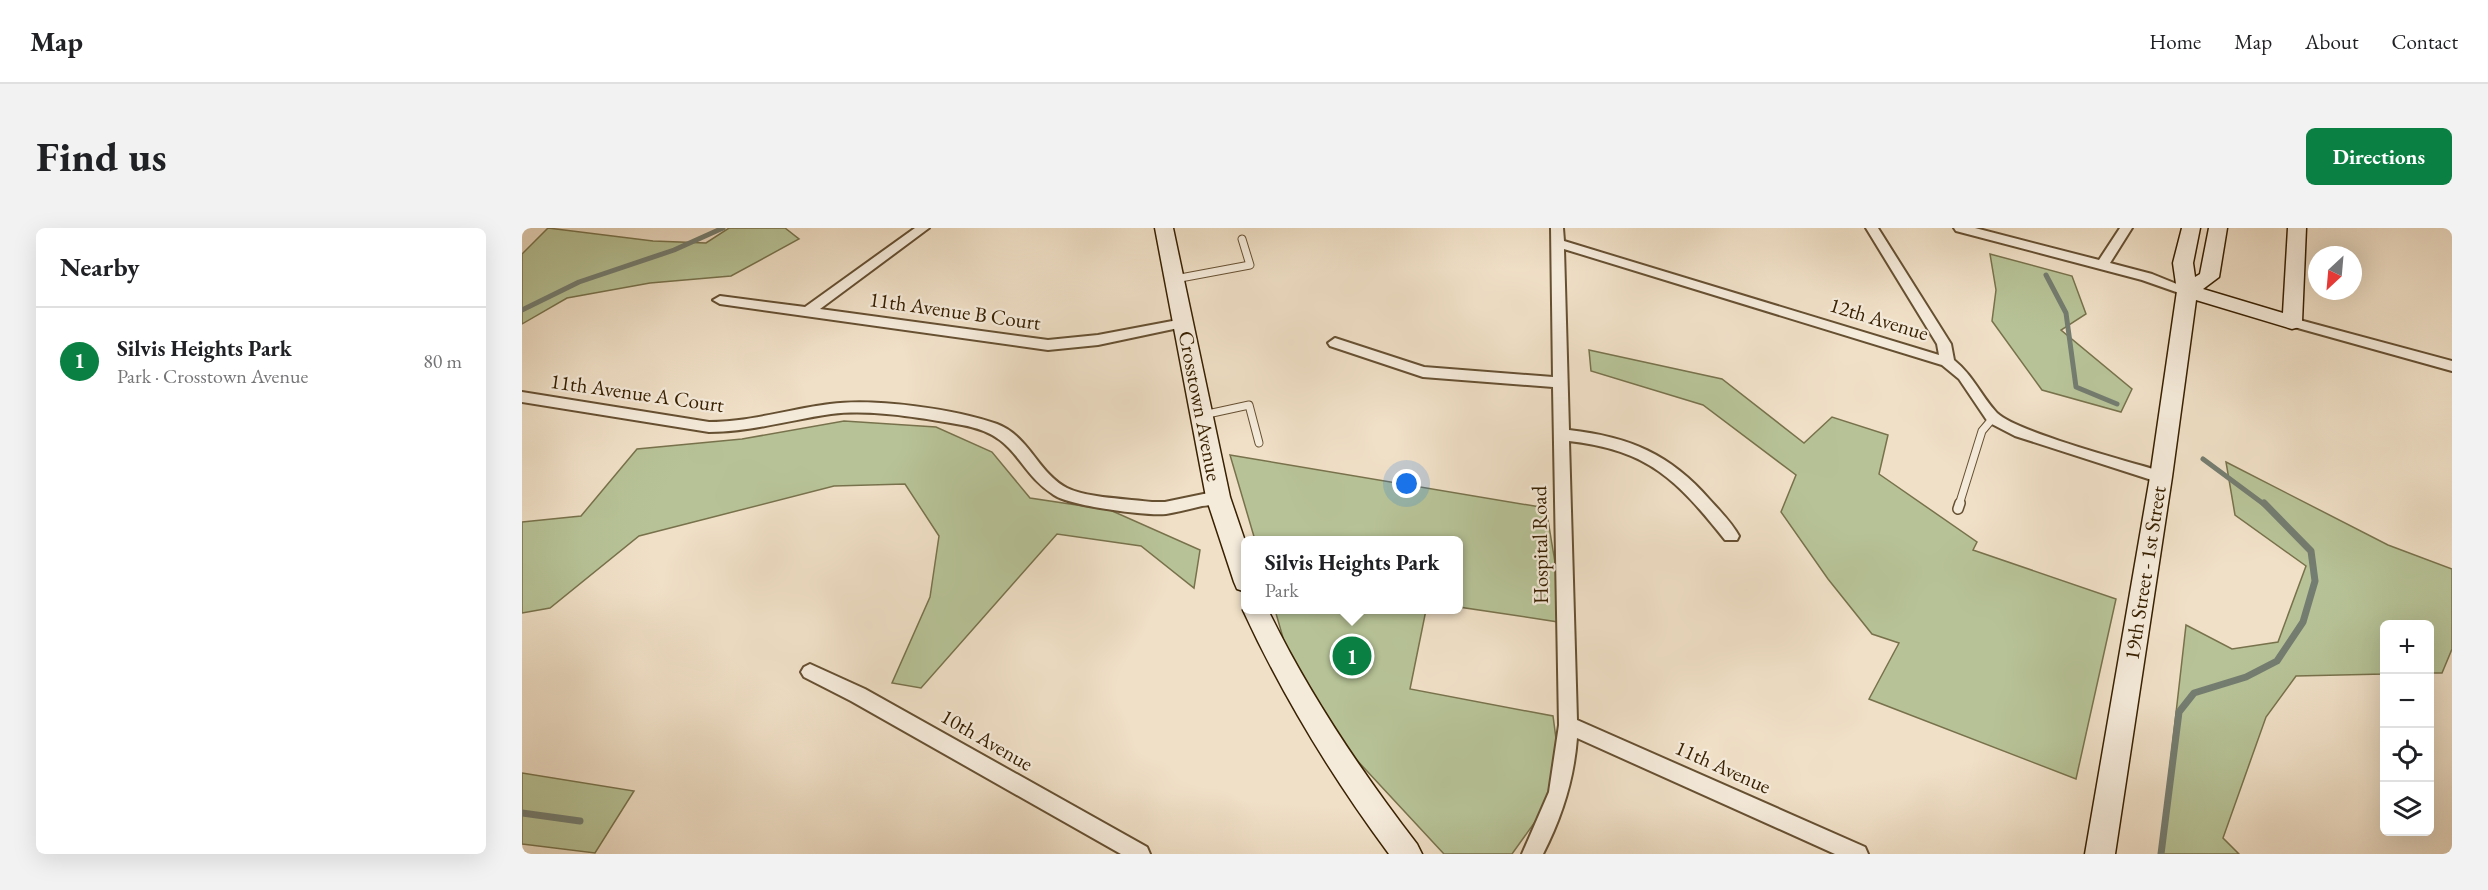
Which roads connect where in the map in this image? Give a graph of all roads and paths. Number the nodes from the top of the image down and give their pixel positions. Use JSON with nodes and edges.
{"nodes":[{"id":1,"x":923,"y":228,"type":"edge"},
{"id":2,"x":1164,"y":228,"type":"edge"},
{"id":3,"x":1872,"y":228,"type":"edge"},
{"id":4,"x":1960,"y":228,"type":"edge"},
{"id":5,"x":2126,"y":228,"type":"edge"},
{"id":6,"x":2191,"y":228,"type":"edge"},
{"id":7,"x":2218,"y":228,"type":"edge"},
{"id":8,"x":2297,"y":228,"type":"edge"},
{"id":9,"x":1557,"y":236,"type":"edge"},
{"id":10,"x":1242,"y":238,"type":"dead end"},
{"id":11,"x":2102,"y":266,"type":"junction"},
{"id":12,"x":1174,"y":279,"type":"junction"},
{"id":13,"x":2187,"y":291,"type":"junction"},
{"id":14,"x":720,"y":300,"type":"dead end"},
{"id":15,"x":807,"y":312,"type":"junction"},
{"id":16,"x":2292,"y":322,"type":"junction"},
{"id":17,"x":1183,"y":323,"type":"junction"},
{"id":18,"x":1335,"y":343,"type":"dead end"},
{"id":19,"x":1947,"y":362,"type":"junction"},
{"id":20,"x":2452,"y":366,"type":"edge"},
{"id":21,"x":1560,"y":383,"type":"junction"},
{"id":22,"x":522,"y":398,"type":"edge"},
{"id":23,"x":1201,"y":415,"type":"junction"},
{"id":24,"x":1993,"y":418,"type":"junction"},
{"id":25,"x":1560,"y":434,"type":"junction"},
{"id":26,"x":1259,"y":443,"type":"dead end"},
{"id":27,"x":2161,"y":477,"type":"junction"},
{"id":28,"x":1218,"y":496,"type":"junction"},
{"id":29,"x":1958,"y":509,"type":"dead end"},
{"id":30,"x":1731,"y":536,"type":"dead end"},
{"id":31,"x":1241,"y":569,"type":"edge"},
{"id":32,"x":1258,"y":614,"type":"edge"},
{"id":33,"x":810,"y":672,"type":"dead end"},
{"id":34,"x":1568,"y":725,"type":"junction"},
{"id":35,"x":1140,"y":854,"type":"edge"},
{"id":36,"x":1407,"y":854,"type":"edge"},
{"id":37,"x":1532,"y":854,"type":"edge"},
{"id":38,"x":1858,"y":854,"type":"edge"},
{"id":39,"x":2100,"y":854,"type":"edge"}],
"edges":[{"from":1,"to":15,"type":"street"},
{"from":2,"to":12,"type":"street","name":"Crosstown Avenue"},
{"from":3,"to":19,"type":"street"},
{"from":4,"to":11,"type":"street"},
{"from":5,"to":11,"type":"street"},
{"from":6,"to":13,"type":"street","name":"19th Street - 1st Street"},
{"from":7,"to":13,"type":"street"},
{"from":8,"to":16,"type":"street"},
{"from":9,"to":19,"type":"street","name":"12th Avenue"},
{"from":9,"to":21,"type":"street","name":"Hospital Road"},
{"from":10,"to":12,"type":"lane"},
{"from":11,"to":13,"type":"street"},
{"from":12,"to":17,"type":"street","name":"Crosstown Avenue"},
{"from":13,"to":16,"type":"street"},
{"from":13,"to":27,"type":"street","name":"19th Street - 1st Street"},
{"from":14,"to":15,"type":"street","name":"11th Avenue B Court"},
{"from":15,"to":17,"type":"street","name":"11th Avenue B Court"},
{"from":16,"to":20,"type":"street"},
{"from":17,"to":23,"type":"street","name":"Crosstown Avenue"},
{"from":18,"to":21,"type":"street"},
{"from":19,"to":24,"type":"street","name":"12th Avenue"},
{"from":21,"to":25,"type":"street","name":"Hospital Road"},
{"from":22,"to":28,"type":"street","name":"11th Avenue A Court"},
{"from":23,"to":26,"type":"lane"},
{"from":23,"to":28,"type":"street","name":"Crosstown Avenue"},
{"from":24,"to":27,"type":"street","name":"12th Avenue"},
{"from":24,"to":29,"type":"lane"},
{"from":25,"to":30,"type":"street"},
{"from":25,"to":34,"type":"street","name":"Hospital Road"},
{"from":27,"to":39,"type":"street","name":"19th Street - 1st Street"},
{"from":28,"to":31,"type":"street","name":"Crosstown Avenue"},
{"from":32,"to":36,"type":"street"},
{"from":33,"to":35,"type":"street","name":"10th Avenue"},
{"from":34,"to":37,"type":"street","name":"Hospital Road"},
{"from":34,"to":38,"type":"street","name":"11th Avenue"}]}
